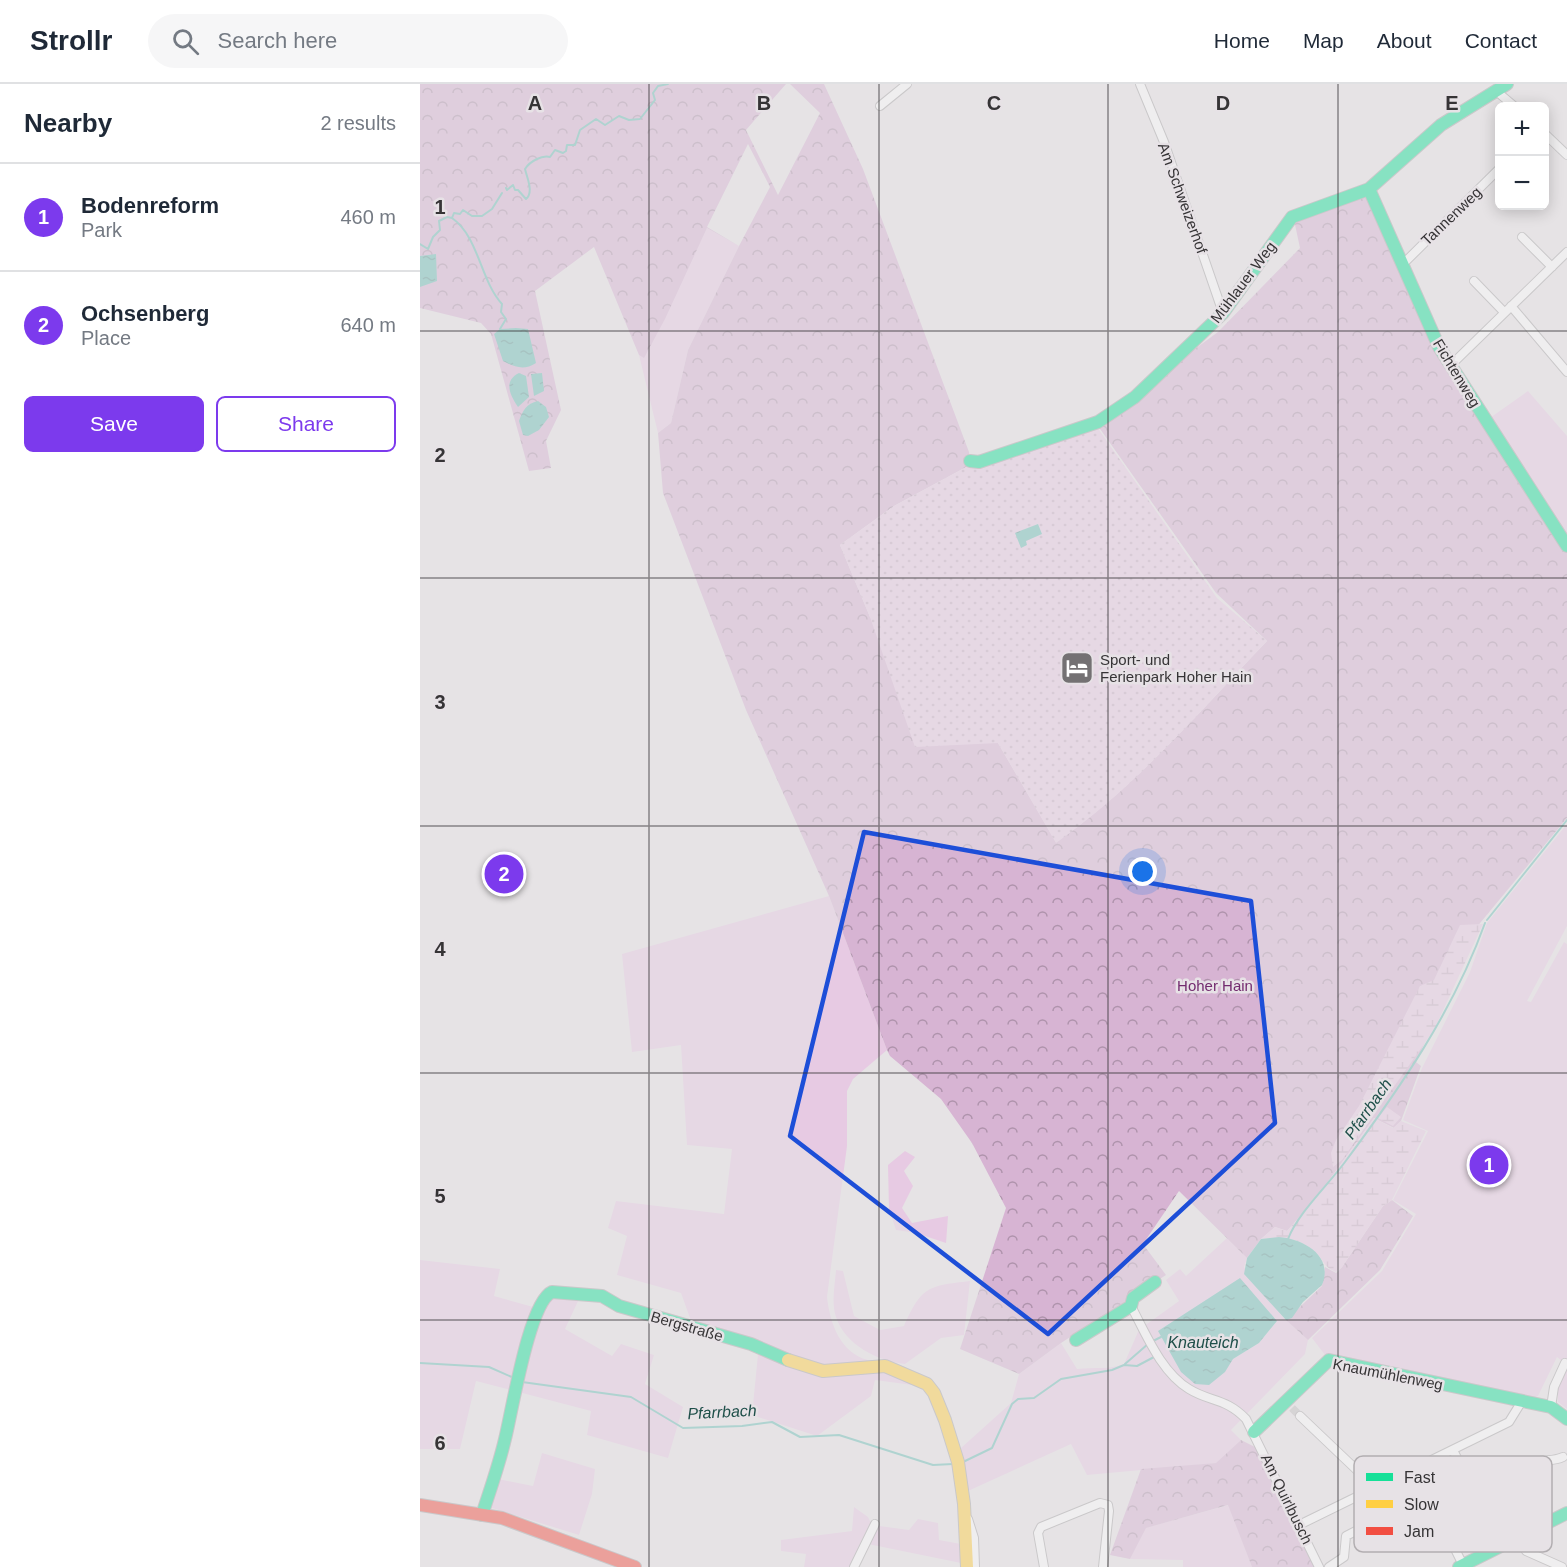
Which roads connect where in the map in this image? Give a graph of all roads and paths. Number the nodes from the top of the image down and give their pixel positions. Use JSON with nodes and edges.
{"nodes":[{"id":1,"x":907,"y":84,"type":"edge"},
{"id":2,"x":1140,"y":84,"type":"edge"},
{"id":3,"x":1507,"y":84,"type":"edge"},
{"id":4,"x":1495,"y":90,"type":"junction"},
{"id":5,"x":1509,"y":102,"type":"edge"},
{"id":6,"x":880,"y":106,"type":"dead end"},
{"id":7,"x":1549,"y":137,"type":"edge"},
{"id":8,"x":1567,"y":155,"type":"edge"},
{"id":9,"x":1495,"y":173,"type":"edge"},
{"id":10,"x":1369,"y":189,"type":"junction"},
{"id":11,"x":1522,"y":237,"type":"dead end"},
{"id":12,"x":1567,"y":252,"type":"edge"},
{"id":13,"x":1402,"y":265,"type":"junction"},
{"id":14,"x":1552,"y":267,"type":"junction"},
{"id":15,"x":1474,"y":281,"type":"dead end"},
{"id":16,"x":1508,"y":309,"type":"junction"},
{"id":17,"x":1223,"y":313,"type":"junction"},
{"id":18,"x":1450,"y":366,"type":"junction"},
{"id":19,"x":1567,"y":372,"type":"edge"},
{"id":20,"x":970,"y":461,"type":"dead end"},
{"id":21,"x":1567,"y":546,"type":"edge"},
{"id":22,"x":1155,"y":1282,"type":"dead end"},
{"id":23,"x":1131,"y":1306,"type":"junction"},
{"id":24,"x":1076,"y":1340,"type":"dead end"},
{"id":25,"x":1565,"y":1363,"type":"dead end"},
{"id":26,"x":1522,"y":1401,"type":"junction"},
{"id":27,"x":1551,"y":1407,"type":"junction"},
{"id":28,"x":1300,"y":1416,"type":"tunnel mouth"},
{"id":29,"x":1567,"y":1419,"type":"edge"},
{"id":30,"x":1254,"y":1432,"type":"junction"},
{"id":31,"x":1454,"y":1450,"type":"junction"},
{"id":32,"x":1440,"y":1456,"type":"edge"},
{"id":33,"x":1457,"y":1456,"type":"edge"},
{"id":34,"x":1563,"y":1457,"type":"dead end"},
{"id":35,"x":1552,"y":1460,"type":"edge"},
{"id":36,"x":1354,"y":1467,"type":"edge"},
{"id":37,"x":1354,"y":1497,"type":"edge"},
{"id":38,"x":420,"y":1504,"type":"edge"},
{"id":39,"x":964,"y":1504,"type":"junction"},
{"id":40,"x":1567,"y":1513,"type":"edge"},
{"id":41,"x":482,"y":1515,"type":"junction"},
{"id":42,"x":1552,"y":1520,"type":"edge"},
{"id":43,"x":875,"y":1524,"type":"dead end"},
{"id":44,"x":1299,"y":1525,"type":"junction"},
{"id":45,"x":1354,"y":1530,"type":"edge"},
{"id":46,"x":1455,"y":1552,"type":"edge"},
{"id":47,"x":1489,"y":1552,"type":"edge"},
{"id":48,"x":1529,"y":1552,"type":"edge"},
{"id":49,"x":1540,"y":1557,"type":"junction"},
{"id":50,"x":1461,"y":1566,"type":"edge"},
{"id":51,"x":635,"y":1567,"type":"edge"},
{"id":52,"x":854,"y":1567,"type":"edge"},
{"id":53,"x":967,"y":1567,"type":"edge"},
{"id":54,"x":975,"y":1567,"type":"edge"},
{"id":55,"x":1044,"y":1567,"type":"edge"},
{"id":56,"x":1103,"y":1567,"type":"edge"},
{"id":57,"x":1319,"y":1567,"type":"edge"},
{"id":58,"x":1329,"y":1567,"type":"edge"},
{"id":59,"x":1537,"y":1567,"type":"edge"},
{"id":60,"x":1562,"y":1567,"type":"edge"}],
"edges":[{"from":1,"to":6,"type":"street"},
{"from":2,"to":17,"type":"street","name":"Am Schweizerhof"},
{"from":3,"to":4,"type":"street","name":"Mühlauer Weg"},
{"from":4,"to":5,"type":"street"},
{"from":4,"to":10,"type":"street","name":"Mühlauer Weg"},
{"from":7,"to":8,"type":"street"},
{"from":9,"to":13,"type":"street","name":"Tannenweg"},
{"from":10,"to":13,"type":"street","name":"Fichtenweg"},
{"from":10,"to":17,"type":"street","name":"Mühlauer Weg"},
{"from":11,"to":14,"type":"street"},
{"from":12,"to":14,"type":"street"},
{"from":13,"to":18,"type":"street","name":"Fichtenweg"},
{"from":14,"to":16,"type":"street"},
{"from":15,"to":16,"type":"street"},
{"from":16,"to":18,"type":"street"},
{"from":16,"to":19,"type":"street"},
{"from":17,"to":20,"type":"street","name":"Mühlauer Weg"},
{"from":18,"to":21,"type":"street","name":"Fichtenweg"},
{"from":22,"to":23,"type":"street"},
{"from":23,"to":24,"type":"street"},
{"from":23,"to":30,"type":"street"},
{"from":25,"to":27,"type":"street"},
{"from":26,"to":27,"type":"street","name":"Knaumühlenweg"},
{"from":26,"to":30,"type":"street","name":"Knaumühlenweg"},
{"from":26,"to":31,"type":"street"},
{"from":27,"to":29,"type":"street","name":"Knaumühlenweg"},
{"from":28,"to":36,"type":"street"},
{"from":30,"to":44,"type":"street","name":"Am Quirlbusch"},
{"from":31,"to":32,"type":"street"},
{"from":31,"to":33,"type":"street"},
{"from":34,"to":35,"type":"street"},
{"from":37,"to":44,"type":"street"},
{"from":38,"to":41,"type":"street"},
{"from":39,"to":41,"type":"street","name":"Bergstraße"},
{"from":39,"to":53,"type":"street","name":"Bergstraße"},
{"from":39,"to":54,"type":"street","name":"Bergstraße"},
{"from":40,"to":42,"type":"street"},
{"from":41,"to":51,"type":"street"},
{"from":43,"to":52,"type":"street"},
{"from":44,"to":57,"type":"street","name":"Am Quirlbusch"},
{"from":45,"to":58,"type":"street"},
{"from":46,"to":50,"type":"street"},
{"from":47,"to":50,"type":"street"},
{"from":48,"to":49,"type":"street"},
{"from":49,"to":59,"type":"street"},
{"from":49,"to":60,"type":"street"},
{"from":55,"to":56,"type":"street"}]}
